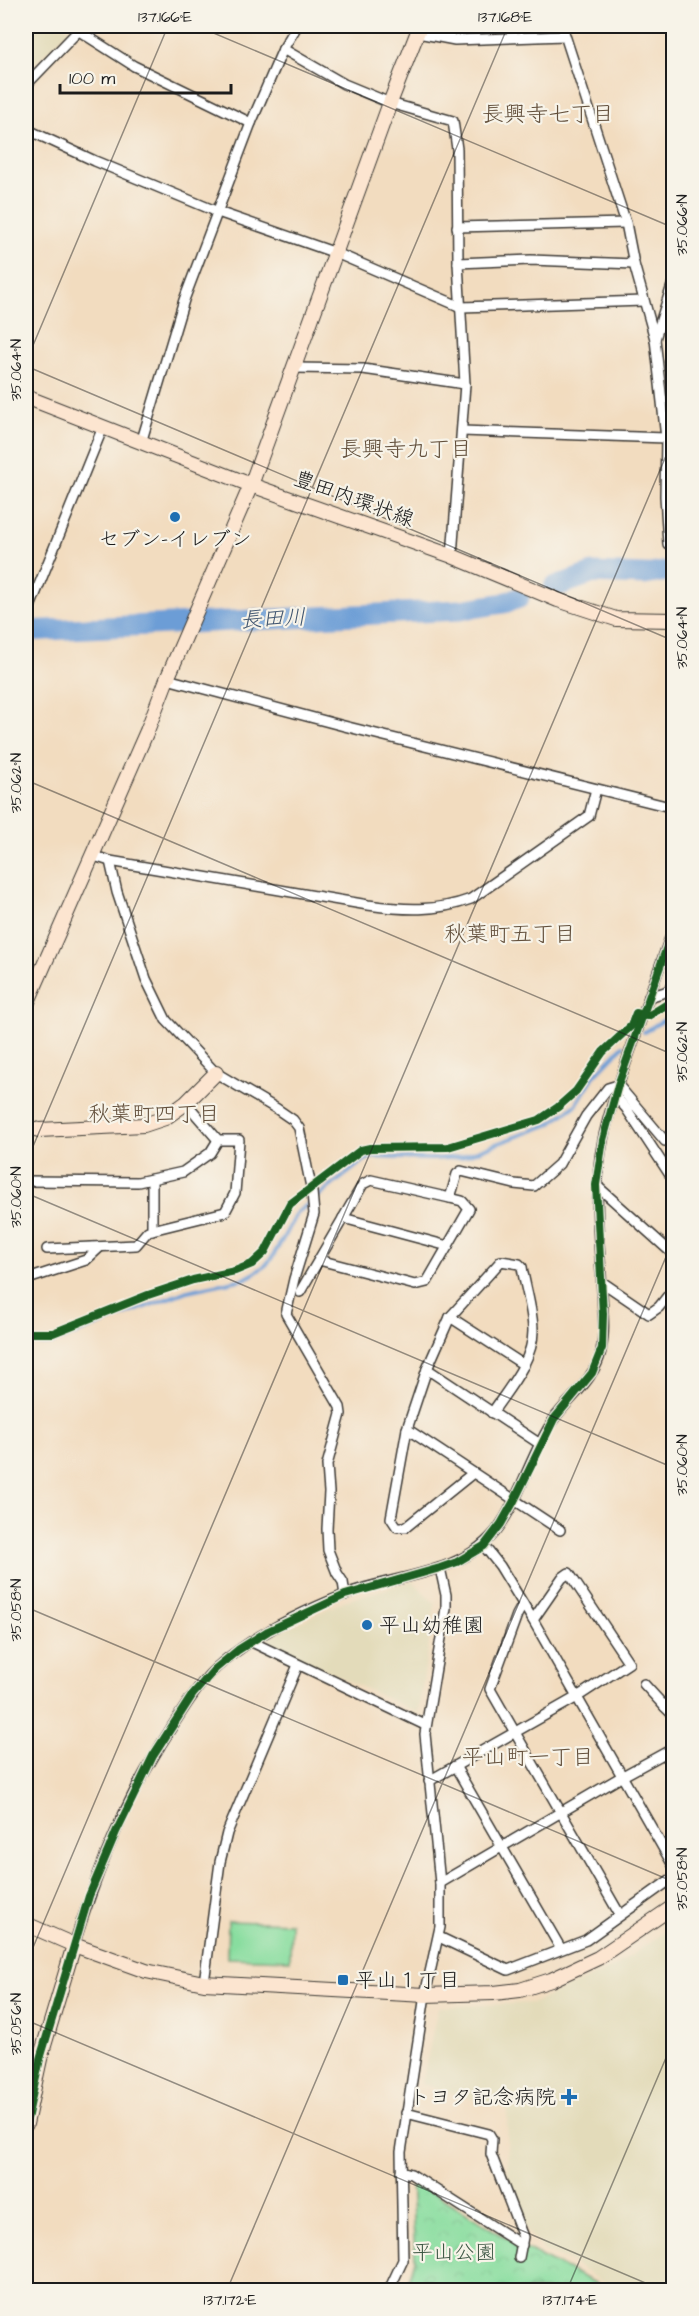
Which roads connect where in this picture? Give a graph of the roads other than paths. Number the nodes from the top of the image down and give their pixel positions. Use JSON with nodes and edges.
{"nodes":[{"id":1,"x":297,"y":26,"type":"edge"},
{"id":2,"x":562,"y":26,"type":"edge"},
{"id":3,"x":80,"y":27,"type":"edge"},
{"id":4,"x":419,"y":29,"type":"edge"},
{"id":5,"x":565,"y":36,"type":"junction"},
{"id":6,"x":283,"y":49,"type":"junction"},
{"id":7,"x":26,"y":85,"type":"edge"},
{"id":8,"x":390,"y":103,"type":"junction"},
{"id":9,"x":251,"y":123,"type":"junction"},
{"id":10,"x":26,"y":129,"type":"edge"},
{"id":11,"x":218,"y":212,"type":"junction"},
{"id":12,"x":626,"y":223,"type":"junction"},
{"id":13,"x":457,"y":227,"type":"junction"},
{"id":14,"x":336,"y":253,"type":"junction"},
{"id":15,"x":458,"y":263,"type":"junction"},
{"id":16,"x":634,"y":264,"type":"junction"},
{"id":17,"x":674,"y":279,"type":"edge"},
{"id":18,"x":644,"y":301,"type":"junction"},
{"id":19,"x":461,"y":307,"type":"junction"},
{"id":20,"x":655,"y":339,"type":"junction"},
{"id":21,"x":294,"y":368,"type":"junction"},
{"id":22,"x":465,"y":384,"type":"junction"},
{"id":23,"x":26,"y":397,"type":"edge"},
{"id":24,"x":669,"y":410,"type":"edge"},
{"id":25,"x":103,"y":427,"type":"junction"},
{"id":26,"x":462,"y":431,"type":"junction"},
{"id":27,"x":666,"y":438,"type":"junction"},
{"id":28,"x":141,"y":443,"type":"junction"},
{"id":29,"x":251,"y":485,"type":"junction"},
{"id":30,"x":668,"y":544,"type":"dead end"},
{"id":31,"x":452,"y":556,"type":"junction"},
{"id":32,"x":26,"y":617,"type":"edge"},
{"id":33,"x":674,"y":620,"type":"edge"},
{"id":34,"x":166,"y":679,"type":"junction"},
{"id":35,"x":596,"y":789,"type":"junction"},
{"id":36,"x":674,"y":808,"type":"edge"},
{"id":37,"x":91,"y":855,"type":"junction"},
{"id":38,"x":110,"y":861,"type":"junction"},
{"id":39,"x":674,"y":927,"type":"edge"},
{"id":40,"x":674,"y":986,"type":"edge"},
{"id":41,"x":649,"y":997,"type":"junction"},
{"id":42,"x":26,"y":1006,"type":"edge"},
{"id":43,"x":216,"y":1072,"type":"junction"},
{"id":44,"x":618,"y":1085,"type":"junction"},
{"id":45,"x":615,"y":1096,"type":"junction"},
{"id":46,"x":186,"y":1103,"type":"junction"},
{"id":47,"x":26,"y":1127,"type":"edge"},
{"id":48,"x":674,"y":1137,"type":"edge"},
{"id":49,"x":219,"y":1140,"type":"junction"},
{"id":50,"x":152,"y":1179,"type":"junction"},
{"id":51,"x":26,"y":1181,"type":"edge"},
{"id":52,"x":674,"y":1181,"type":"edge"},
{"id":53,"x":596,"y":1185,"type":"junction"},
{"id":54,"x":450,"y":1198,"type":"junction"},
{"id":55,"x":343,"y":1218,"type":"junction"},
{"id":56,"x":152,"y":1230,"type":"junction"},
{"id":57,"x":448,"y":1246,"type":"junction"},
{"id":58,"x":100,"y":1247,"type":"junction"},
{"id":59,"x":47,"y":1249,"type":"dead end"},
{"id":60,"x":674,"y":1255,"type":"edge"},
{"id":61,"x":319,"y":1260,"type":"junction"},
{"id":62,"x":26,"y":1275,"type":"edge"},
{"id":63,"x":602,"y":1282,"type":"junction"},
{"id":64,"x":674,"y":1288,"type":"edge"},
{"id":65,"x":300,"y":1292,"type":"dead end"},
{"id":66,"x":450,"y":1317,"type":"junction"},
{"id":67,"x":524,"y":1365,"type":"junction"},
{"id":68,"x":427,"y":1370,"type":"junction"},
{"id":69,"x":492,"y":1413,"type":"junction"},
{"id":70,"x":407,"y":1429,"type":"junction"},
{"id":71,"x":540,"y":1444,"type":"junction"},
{"id":72,"x":472,"y":1473,"type":"junction"},
{"id":73,"x":514,"y":1501,"type":"junction"},
{"id":74,"x":560,"y":1530,"type":"dead end"},
{"id":75,"x":484,"y":1546,"type":"junction"},
{"id":76,"x":440,"y":1568,"type":"junction"},
{"id":77,"x":345,"y":1594,"type":"junction"},
{"id":78,"x":523,"y":1604,"type":"junction"},
{"id":79,"x":533,"y":1620,"type":"junction"},
{"id":80,"x":252,"y":1642,"type":"junction"},
{"id":81,"x":298,"y":1665,"type":"junction"},
{"id":82,"x":644,"y":1684,"type":"dead end"},
{"id":83,"x":674,"y":1696,"type":"edge"},
{"id":84,"x":577,"y":1697,"type":"junction"},
{"id":85,"x":665,"y":1707,"type":"junction"},
{"id":86,"x":674,"y":1716,"type":"edge"},
{"id":87,"x":425,"y":1725,"type":"junction"},
{"id":88,"x":517,"y":1732,"type":"junction"},
{"id":89,"x":674,"y":1748,"type":"edge"},
{"id":90,"x":455,"y":1766,"type":"junction"},
{"id":91,"x":621,"y":1777,"type":"junction"},
{"id":92,"x":429,"y":1781,"type":"junction"},
{"id":93,"x":562,"y":1812,"type":"junction"},
{"id":94,"x":502,"y":1847,"type":"junction"},
{"id":95,"x":674,"y":1867,"type":"edge"},
{"id":96,"x":674,"y":1877,"type":"edge"},
{"id":97,"x":440,"y":1883,"type":"junction"},
{"id":98,"x":674,"y":1906,"type":"edge"},
{"id":99,"x":620,"y":1915,"type":"junction"},
{"id":100,"x":26,"y":1924,"type":"edge"},
{"id":101,"x":439,"y":1937,"type":"junction"},
{"id":102,"x":74,"y":1946,"type":"junction"},
{"id":103,"x":561,"y":1949,"type":"junction"},
{"id":104,"x":204,"y":1983,"type":"junction"},
{"id":105,"x":425,"y":1995,"type":"junction"},
{"id":106,"x":406,"y":2114,"type":"junction"},
{"id":107,"x":26,"y":2124,"type":"edge"},
{"id":108,"x":401,"y":2171,"type":"junction"},
{"id":109,"x":522,"y":2245,"type":"junction"},
{"id":110,"x":519,"y":2258,"type":"dead end"},
{"id":111,"x":389,"y":2290,"type":"edge"}],
"edges":[{"from":1,"to":6,"type":"street"},
{"from":2,"to":5,"type":"street"},
{"from":3,"to":7,"type":"street"},
{"from":3,"to":9,"type":"street"},
{"from":4,"to":5,"type":"street"},
{"from":4,"to":8,"type":"street"},
{"from":5,"to":12,"type":"street"},
{"from":6,"to":8,"type":"street"},
{"from":6,"to":9,"type":"street"},
{"from":8,"to":13,"type":"street"},
{"from":8,"to":14,"type":"street"},
{"from":9,"to":11,"type":"street"},
{"from":10,"to":11,"type":"street"},
{"from":11,"to":14,"type":"street"},
{"from":11,"to":28,"type":"street"},
{"from":12,"to":13,"type":"street"},
{"from":12,"to":16,"type":"street"},
{"from":13,"to":15,"type":"street"},
{"from":14,"to":19,"type":"street"},
{"from":14,"to":21,"type":"street"},
{"from":15,"to":16,"type":"street"},
{"from":15,"to":19,"type":"street"},
{"from":16,"to":18,"type":"street"},
{"from":17,"to":20,"type":"street"},
{"from":18,"to":19,"type":"street"},
{"from":18,"to":20,"type":"street"},
{"from":19,"to":22,"type":"street"},
{"from":20,"to":24,"type":"street"},
{"from":21,"to":22,"type":"street"},
{"from":21,"to":29,"type":"street"},
{"from":22,"to":26,"type":"street"},
{"from":23,"to":25,"type":"street","name":"豊田内環状線"},
{"from":24,"to":27,"type":"street"},
{"from":25,"to":28,"type":"street","name":"豊田内環状線"},
{"from":25,"to":32,"type":"street"},
{"from":26,"to":27,"type":"street"},
{"from":26,"to":31,"type":"street"},
{"from":27,"to":30,"type":"street"},
{"from":28,"to":29,"type":"street","name":"豊田内環状線"},
{"from":29,"to":31,"type":"street","name":"豊田内環状線"},
{"from":29,"to":34,"type":"street"},
{"from":31,"to":33,"type":"street","name":"豊田内環状線"},
{"from":34,"to":35,"type":"street"},
{"from":34,"to":37,"type":"street"},
{"from":35,"to":36,"type":"street"},
{"from":35,"to":38,"type":"street"},
{"from":37,"to":38,"type":"street"},
{"from":37,"to":42,"type":"street"},
{"from":38,"to":43,"type":"street"},
{"from":39,"to":41,"type":"street"},
{"from":40,"to":41,"type":"street"},
{"from":41,"to":44,"type":"street"},
{"from":43,"to":46,"type":"street"},
{"from":43,"to":77,"type":"street"},
{"from":44,"to":45,"type":"street"},
{"from":44,"to":48,"type":"street"},
{"from":44,"to":54,"type":"street"},
{"from":45,"to":52,"type":"street"},
{"from":45,"to":53,"type":"street"},
{"from":46,"to":47,"type":"street"},
{"from":46,"to":49,"type":"street"},
{"from":49,"to":50,"type":"street"},
{"from":49,"to":56,"type":"street"},
{"from":50,"to":51,"type":"street"},
{"from":50,"to":56,"type":"street"},
{"from":53,"to":60,"type":"street"},
{"from":53,"to":63,"type":"street"},
{"from":54,"to":55,"type":"street"},
{"from":54,"to":57,"type":"street"},
{"from":55,"to":57,"type":"street"},
{"from":55,"to":61,"type":"street"},
{"from":56,"to":58,"type":"street"},
{"from":57,"to":61,"type":"street"},
{"from":58,"to":59,"type":"street"},
{"from":58,"to":62,"type":"street"},
{"from":61,"to":65,"type":"street"},
{"from":63,"to":64,"type":"street"},
{"from":63,"to":71,"type":"street"},
{"from":66,"to":67,"type":"street"},
{"from":66,"to":67,"type":"street"},
{"from":66,"to":68,"type":"street"},
{"from":67,"to":69,"type":"street"},
{"from":68,"to":69,"type":"street"},
{"from":68,"to":70,"type":"street"},
{"from":69,"to":71,"type":"street"},
{"from":70,"to":72,"type":"street"},
{"from":70,"to":72,"type":"street"},
{"from":71,"to":73,"type":"street"},
{"from":72,"to":73,"type":"street"},
{"from":73,"to":74,"type":"street"},
{"from":73,"to":75,"type":"street"},
{"from":75,"to":76,"type":"street"},
{"from":75,"to":78,"type":"street"},
{"from":76,"to":77,"type":"street"},
{"from":76,"to":87,"type":"street"},
{"from":77,"to":80,"type":"street"},
{"from":78,"to":79,"type":"street"},
{"from":78,"to":88,"type":"street"},
{"from":79,"to":84,"type":"street"},
{"from":79,"to":84,"type":"street"},
{"from":80,"to":81,"type":"street"},
{"from":80,"to":102,"type":"street"},
{"from":81,"to":87,"type":"street"},
{"from":81,"to":104,"type":"street"},
{"from":82,"to":85,"type":"street"},
{"from":83,"to":85,"type":"street"},
{"from":84,"to":88,"type":"street"},
{"from":84,"to":91,"type":"street"},
{"from":85,"to":86,"type":"street"},
{"from":87,"to":92,"type":"street"},
{"from":88,"to":90,"type":"street"},
{"from":88,"to":93,"type":"street"},
{"from":89,"to":91,"type":"street"},
{"from":90,"to":92,"type":"street"},
{"from":90,"to":94,"type":"street"},
{"from":91,"to":93,"type":"street"},
{"from":91,"to":95,"type":"street"},
{"from":92,"to":97,"type":"street"},
{"from":93,"to":94,"type":"street"},
{"from":93,"to":99,"type":"street"},
{"from":94,"to":97,"type":"street"},
{"from":94,"to":103,"type":"street"},
{"from":96,"to":99,"type":"street"},
{"from":97,"to":101,"type":"street"},
{"from":98,"to":105,"type":"street"},
{"from":99,"to":103,"type":"street"},
{"from":100,"to":102,"type":"street"},
{"from":101,"to":103,"type":"street"},
{"from":101,"to":105,"type":"street"},
{"from":102,"to":104,"type":"street"},
{"from":102,"to":107,"type":"street"},
{"from":104,"to":105,"type":"street"},
{"from":105,"to":106,"type":"street"},
{"from":106,"to":108,"type":"street"},
{"from":106,"to":109,"type":"street"},
{"from":108,"to":109,"type":"street"},
{"from":108,"to":111,"type":"street"},
{"from":109,"to":110,"type":"street"}]}
